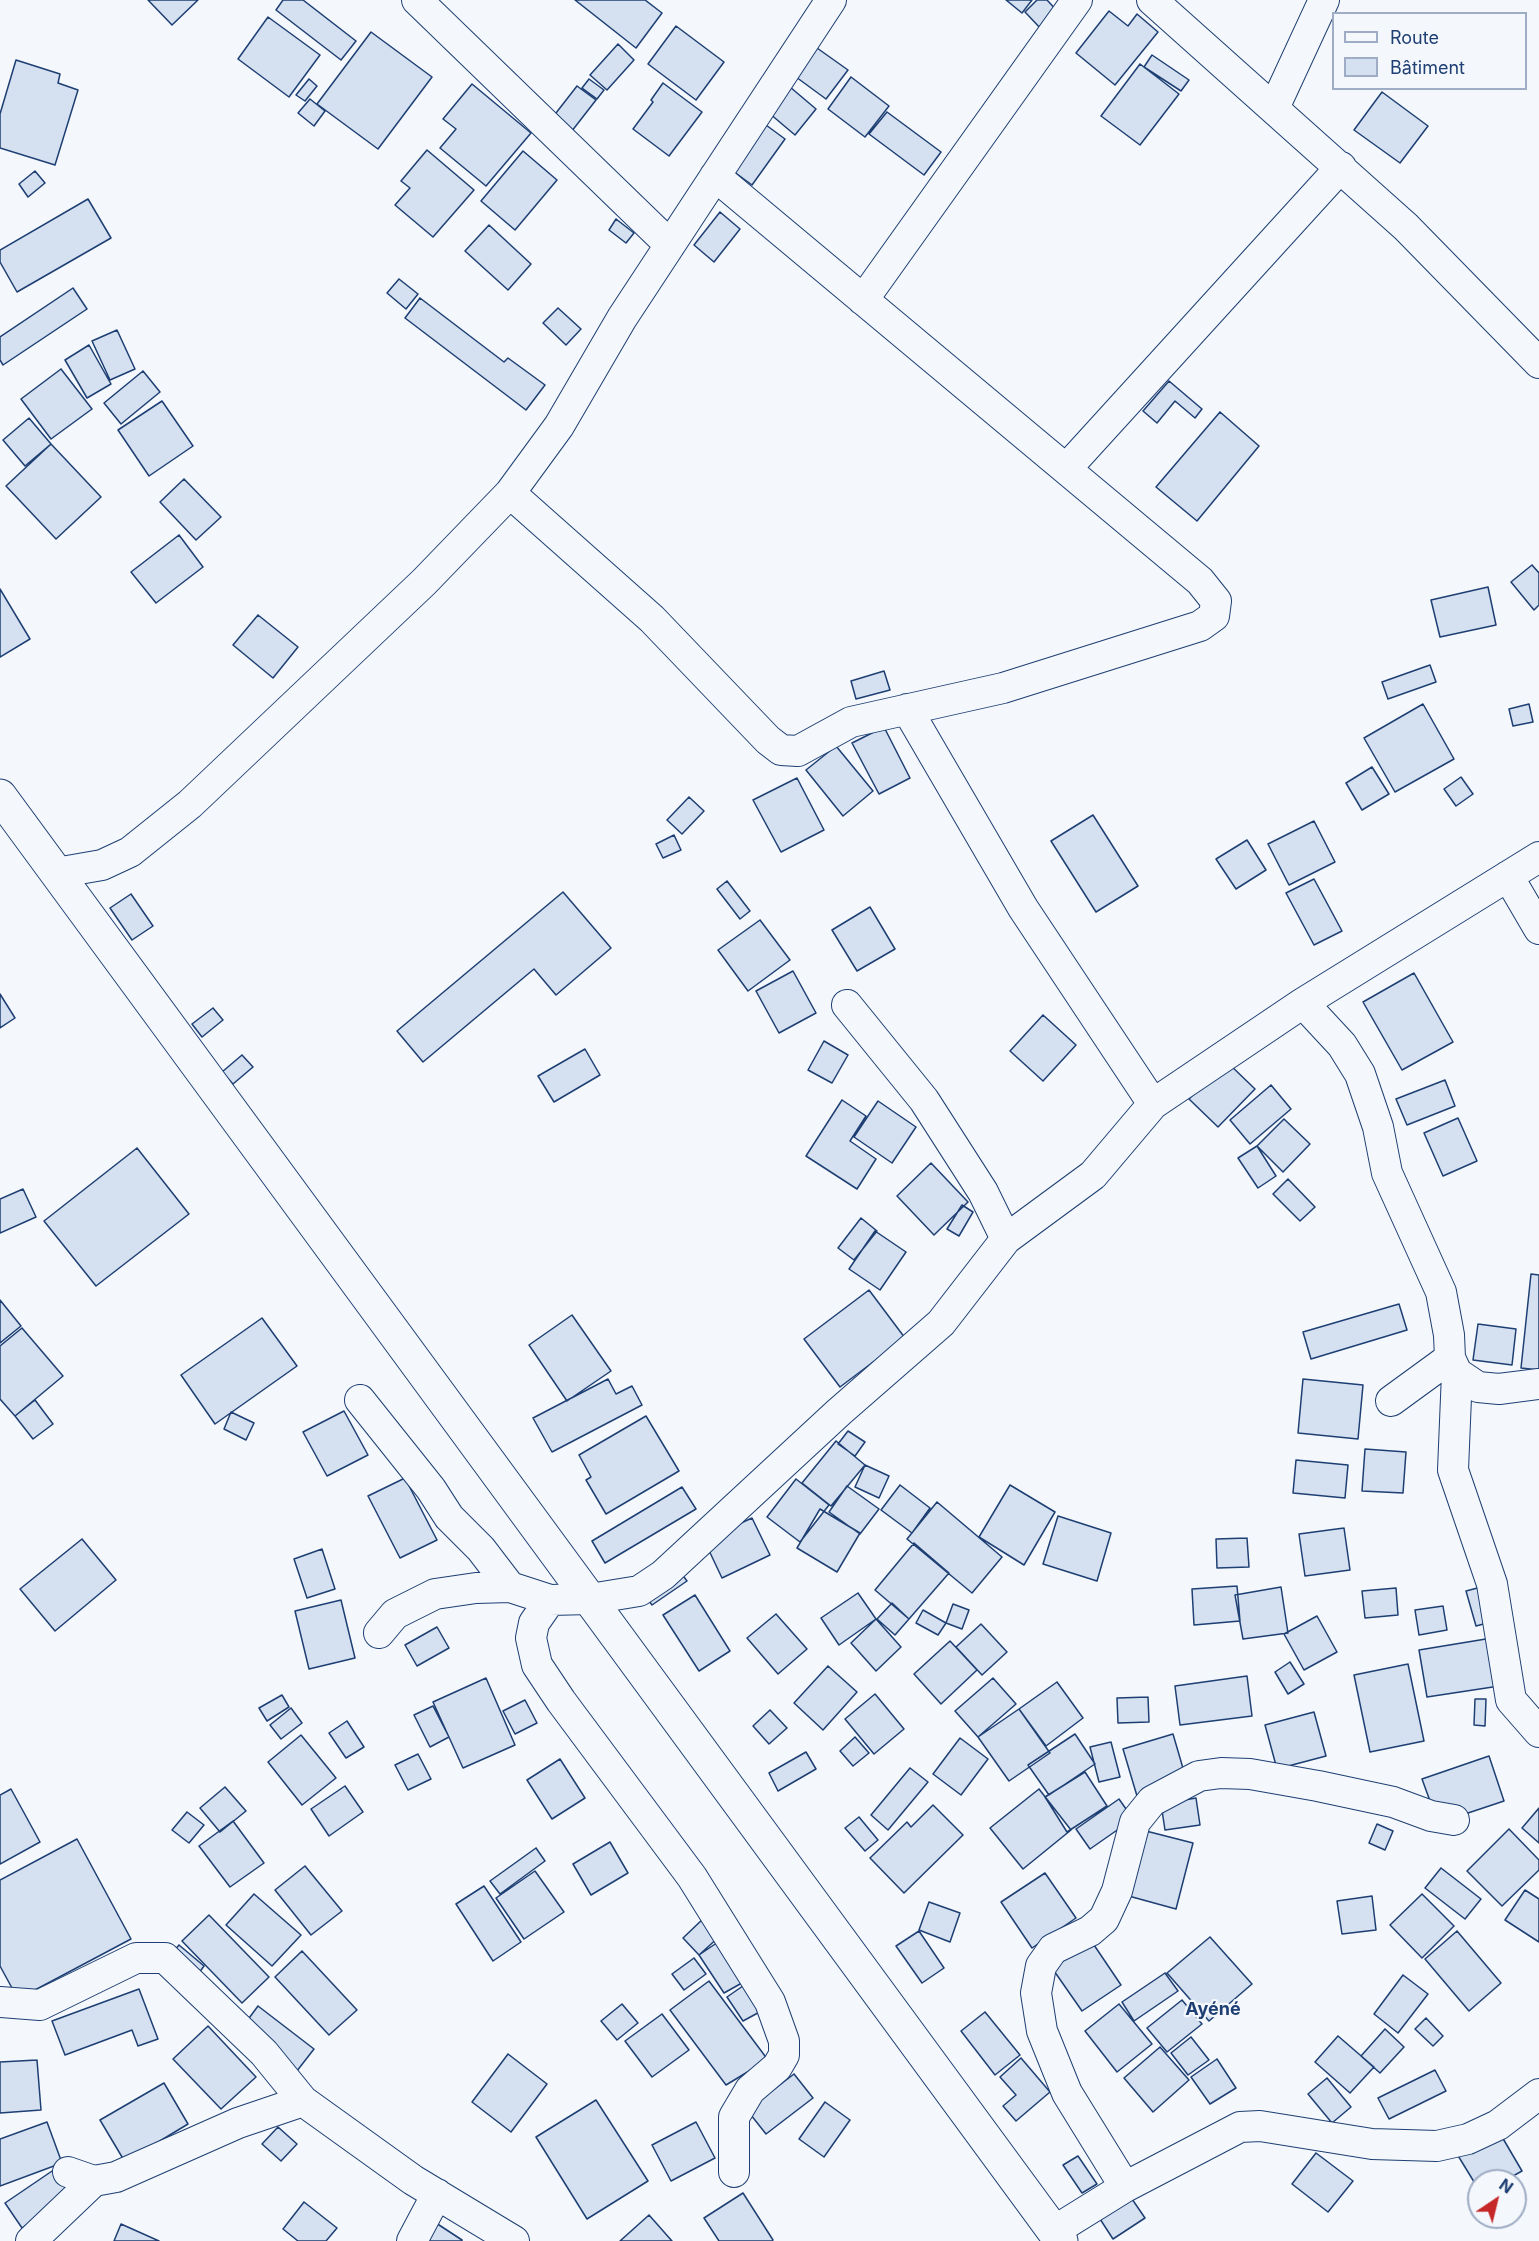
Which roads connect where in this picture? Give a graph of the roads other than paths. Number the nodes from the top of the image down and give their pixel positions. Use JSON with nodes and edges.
{"nodes":[{"id":1,"x":417,"y":0,"type":"edge"},
{"id":2,"x":831,"y":0,"type":"edge"},
{"id":3,"x":1077,"y":0,"type":"edge"},
{"id":4,"x":1152,"y":0,"type":"edge"},
{"id":5,"x":1324,"y":0,"type":"edge"},
{"id":6,"x":1274,"y":108,"type":"junction"},
{"id":7,"x":1341,"y":167,"type":"junction"},
{"id":8,"x":715,"y":176,"type":"junction"},
{"id":9,"x":670,"y":245,"type":"junction"},
{"id":10,"x":863,"y":300,"type":"junction"},
{"id":11,"x":1539,"y":363,"type":"edge"},
{"id":12,"x":1066,"y":469,"type":"junction"},
{"id":13,"x":510,"y":493,"type":"junction"},
{"id":14,"x":907,"y":709,"type":"junction"},
{"id":15,"x":0,"y":796,"type":"edge"},
{"id":16,"x":9,"y":828,"type":"edge"},
{"id":17,"x":1539,"y":857,"type":"edge"},
{"id":18,"x":56,"y":873,"type":"junction"},
{"id":19,"x":1508,"y":876,"type":"junction"},
{"id":20,"x":1539,"y":929,"type":"edge"},
{"id":21,"x":1303,"y":1003,"type":"junction"},
{"id":22,"x":848,"y":1005,"type":"dead end"},
{"id":23,"x":1153,"y":1104,"type":"junction"},
{"id":24,"x":1006,"y":1239,"type":"junction"},
{"id":25,"x":1453,"y":1366,"type":"junction"},
{"id":26,"x":1539,"y":1384,"type":"edge"},
{"id":27,"x":360,"y":1400,"type":"dead end"},
{"id":28,"x":1391,"y":1401,"type":"dead end"},
{"id":29,"x":510,"y":1587,"type":"junction"},
{"id":30,"x":590,"y":1599,"type":"junction"},
{"id":31,"x":550,"y":1600,"type":"junction"},
{"id":32,"x":379,"y":1633,"type":"dead end"},
{"id":33,"x":1539,"y":1732,"type":"edge"},
{"id":34,"x":1454,"y":1820,"type":"dead end"},
{"id":35,"x":0,"y":2002,"type":"edge"},
{"id":36,"x":1539,"y":2094,"type":"edge"},
{"id":37,"x":303,"y":2102,"type":"junction"},
{"id":38,"x":734,"y":2172,"type":"dead end"},
{"id":39,"x":1125,"y":2187,"type":"junction"},
{"id":40,"x":437,"y":2194,"type":"junction"},
{"id":41,"x":1057,"y":2236,"type":"edge"},
{"id":42,"x":31,"y":2241,"type":"edge"},
{"id":43,"x":412,"y":2241,"type":"edge"},
{"id":44,"x":514,"y":2241,"type":"edge"}],
"edges":[{"from":1,"to":9,"type":"street"},
{"from":2,"to":8,"type":"street"},
{"from":3,"to":10,"type":"street"},
{"from":4,"to":6,"type":"street"},
{"from":5,"to":6,"type":"street"},
{"from":6,"to":7,"type":"street"},
{"from":7,"to":11,"type":"street"},
{"from":7,"to":12,"type":"street"},
{"from":8,"to":9,"type":"street"},
{"from":8,"to":10,"type":"street"},
{"from":9,"to":13,"type":"street"},
{"from":10,"to":12,"type":"street"},
{"from":12,"to":14,"type":"street"},
{"from":13,"to":14,"type":"street"},
{"from":13,"to":18,"type":"street"},
{"from":14,"to":23,"type":"street"},
{"from":15,"to":16,"type":"main road"},
{"from":16,"to":18,"type":"main road"},
{"from":17,"to":19,"type":"street"},
{"from":18,"to":30,"type":"main road"},
{"from":19,"to":20,"type":"street"},
{"from":19,"to":21,"type":"street"},
{"from":21,"to":23,"type":"street"},
{"from":21,"to":25,"type":"street"},
{"from":22,"to":24,"type":"street"},
{"from":23,"to":24,"type":"street"},
{"from":24,"to":30,"type":"street"},
{"from":25,"to":26,"type":"street"},
{"from":25,"to":28,"type":"street"},
{"from":25,"to":33,"type":"street"},
{"from":27,"to":29,"type":"street"},
{"from":29,"to":31,"type":"street"},
{"from":29,"to":32,"type":"street"},
{"from":30,"to":31,"type":"street"},
{"from":30,"to":41,"type":"main road"},
{"from":31,"to":38,"type":"street"},
{"from":34,"to":39,"type":"street"},
{"from":35,"to":37,"type":"street"},
{"from":36,"to":39,"type":"street"},
{"from":37,"to":40,"type":"street"},
{"from":37,"to":42,"type":"street"},
{"from":39,"to":41,"type":"street"},
{"from":40,"to":43,"type":"street"},
{"from":40,"to":44,"type":"street"}]}
